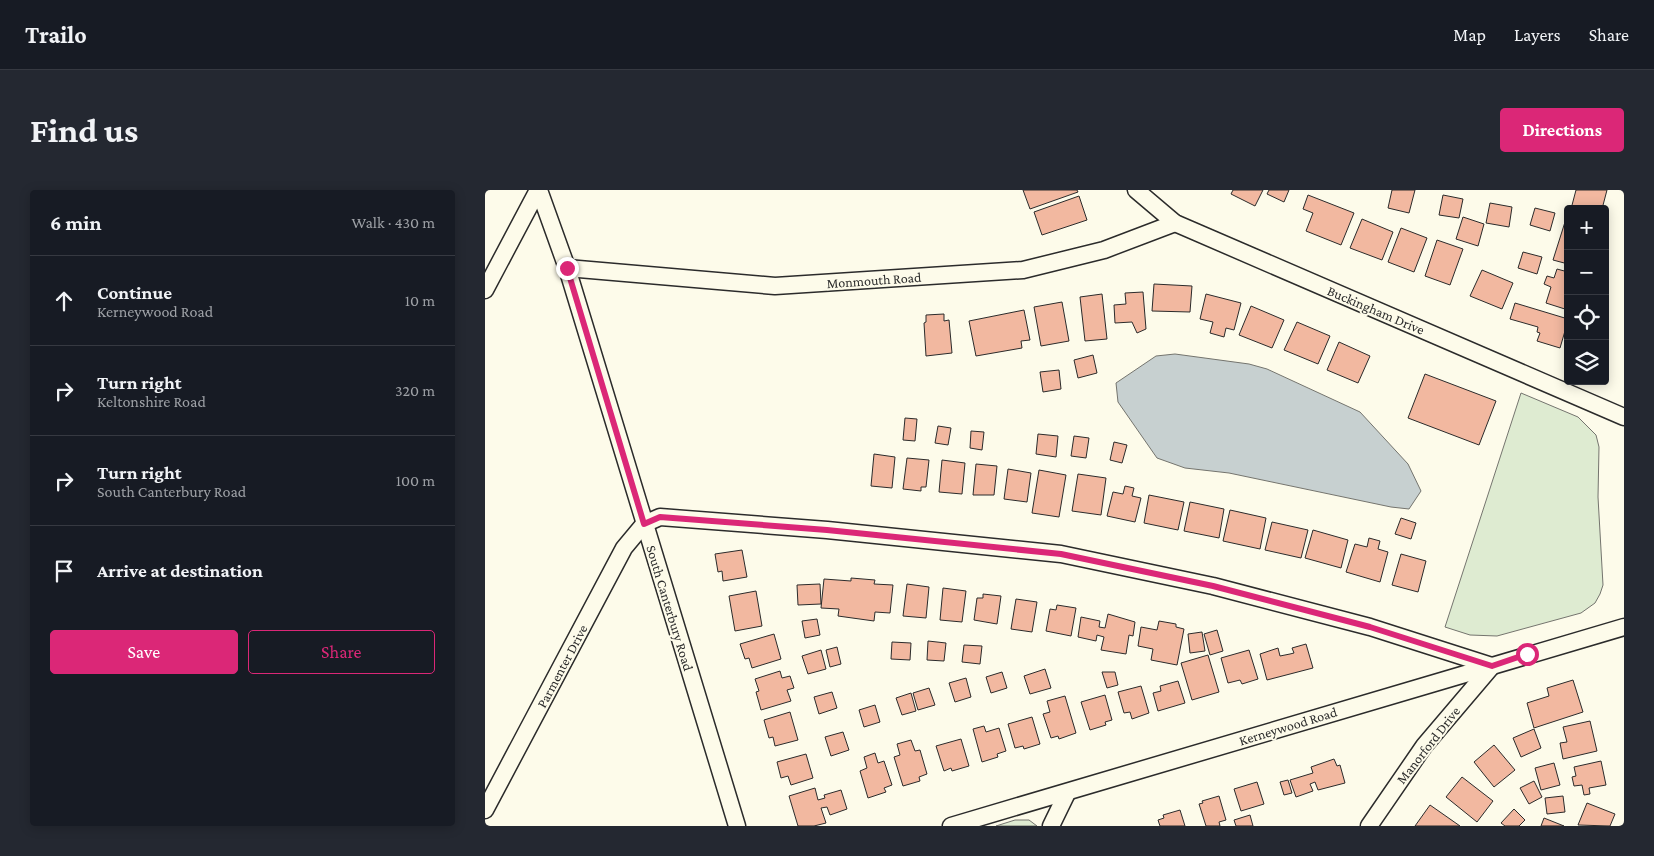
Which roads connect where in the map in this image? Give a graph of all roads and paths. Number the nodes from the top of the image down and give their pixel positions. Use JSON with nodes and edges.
{"nodes":[{"id":1,"x":539,"y":190,"type":"edge"},
{"id":2,"x":1136,"y":190,"type":"edge"},
{"id":3,"x":1175,"y":223,"type":"junction"},
{"id":4,"x":567,"y":268,"type":"junction"},
{"id":5,"x":485,"y":290,"type":"edge"},
{"id":6,"x":1624,"y":417,"type":"edge"},
{"id":7,"x":644,"y":524,"type":"junction"},
{"id":8,"x":1624,"y":627,"type":"edge"},
{"id":9,"x":1492,"y":666,"type":"junction"},
{"id":10,"x":1067,"y":793,"type":"junction"},
{"id":11,"x":485,"y":810,"type":"edge"},
{"id":12,"x":737,"y":826,"type":"edge"},
{"id":13,"x":951,"y":826,"type":"edge"},
{"id":14,"x":1051,"y":826,"type":"edge"},
{"id":15,"x":1369,"y":826,"type":"edge"}],
"edges":[{"from":1,"to":4,"type":"street","name":"South Canterbury Road"},
{"from":1,"to":5,"type":"street"},
{"from":2,"to":3,"type":"street","name":"Buckingham Drive"},
{"from":3,"to":4,"type":"street","name":"Monmouth Road"},
{"from":3,"to":6,"type":"street","name":"Buckingham Drive"},
{"from":4,"to":7,"type":"street","name":"South Canterbury Road"},
{"from":7,"to":9,"type":"street"},
{"from":7,"to":11,"type":"street","name":"Parmenter Drive"},
{"from":7,"to":12,"type":"street","name":"South Canterbury Road"},
{"from":8,"to":9,"type":"street","name":"Kerneywood Road"},
{"from":9,"to":10,"type":"street","name":"Kerneywood Road"},
{"from":9,"to":15,"type":"street","name":"Manorford Drive"},
{"from":10,"to":13,"type":"street","name":"Kerneywood Road"},
{"from":10,"to":14,"type":"street"}]}
